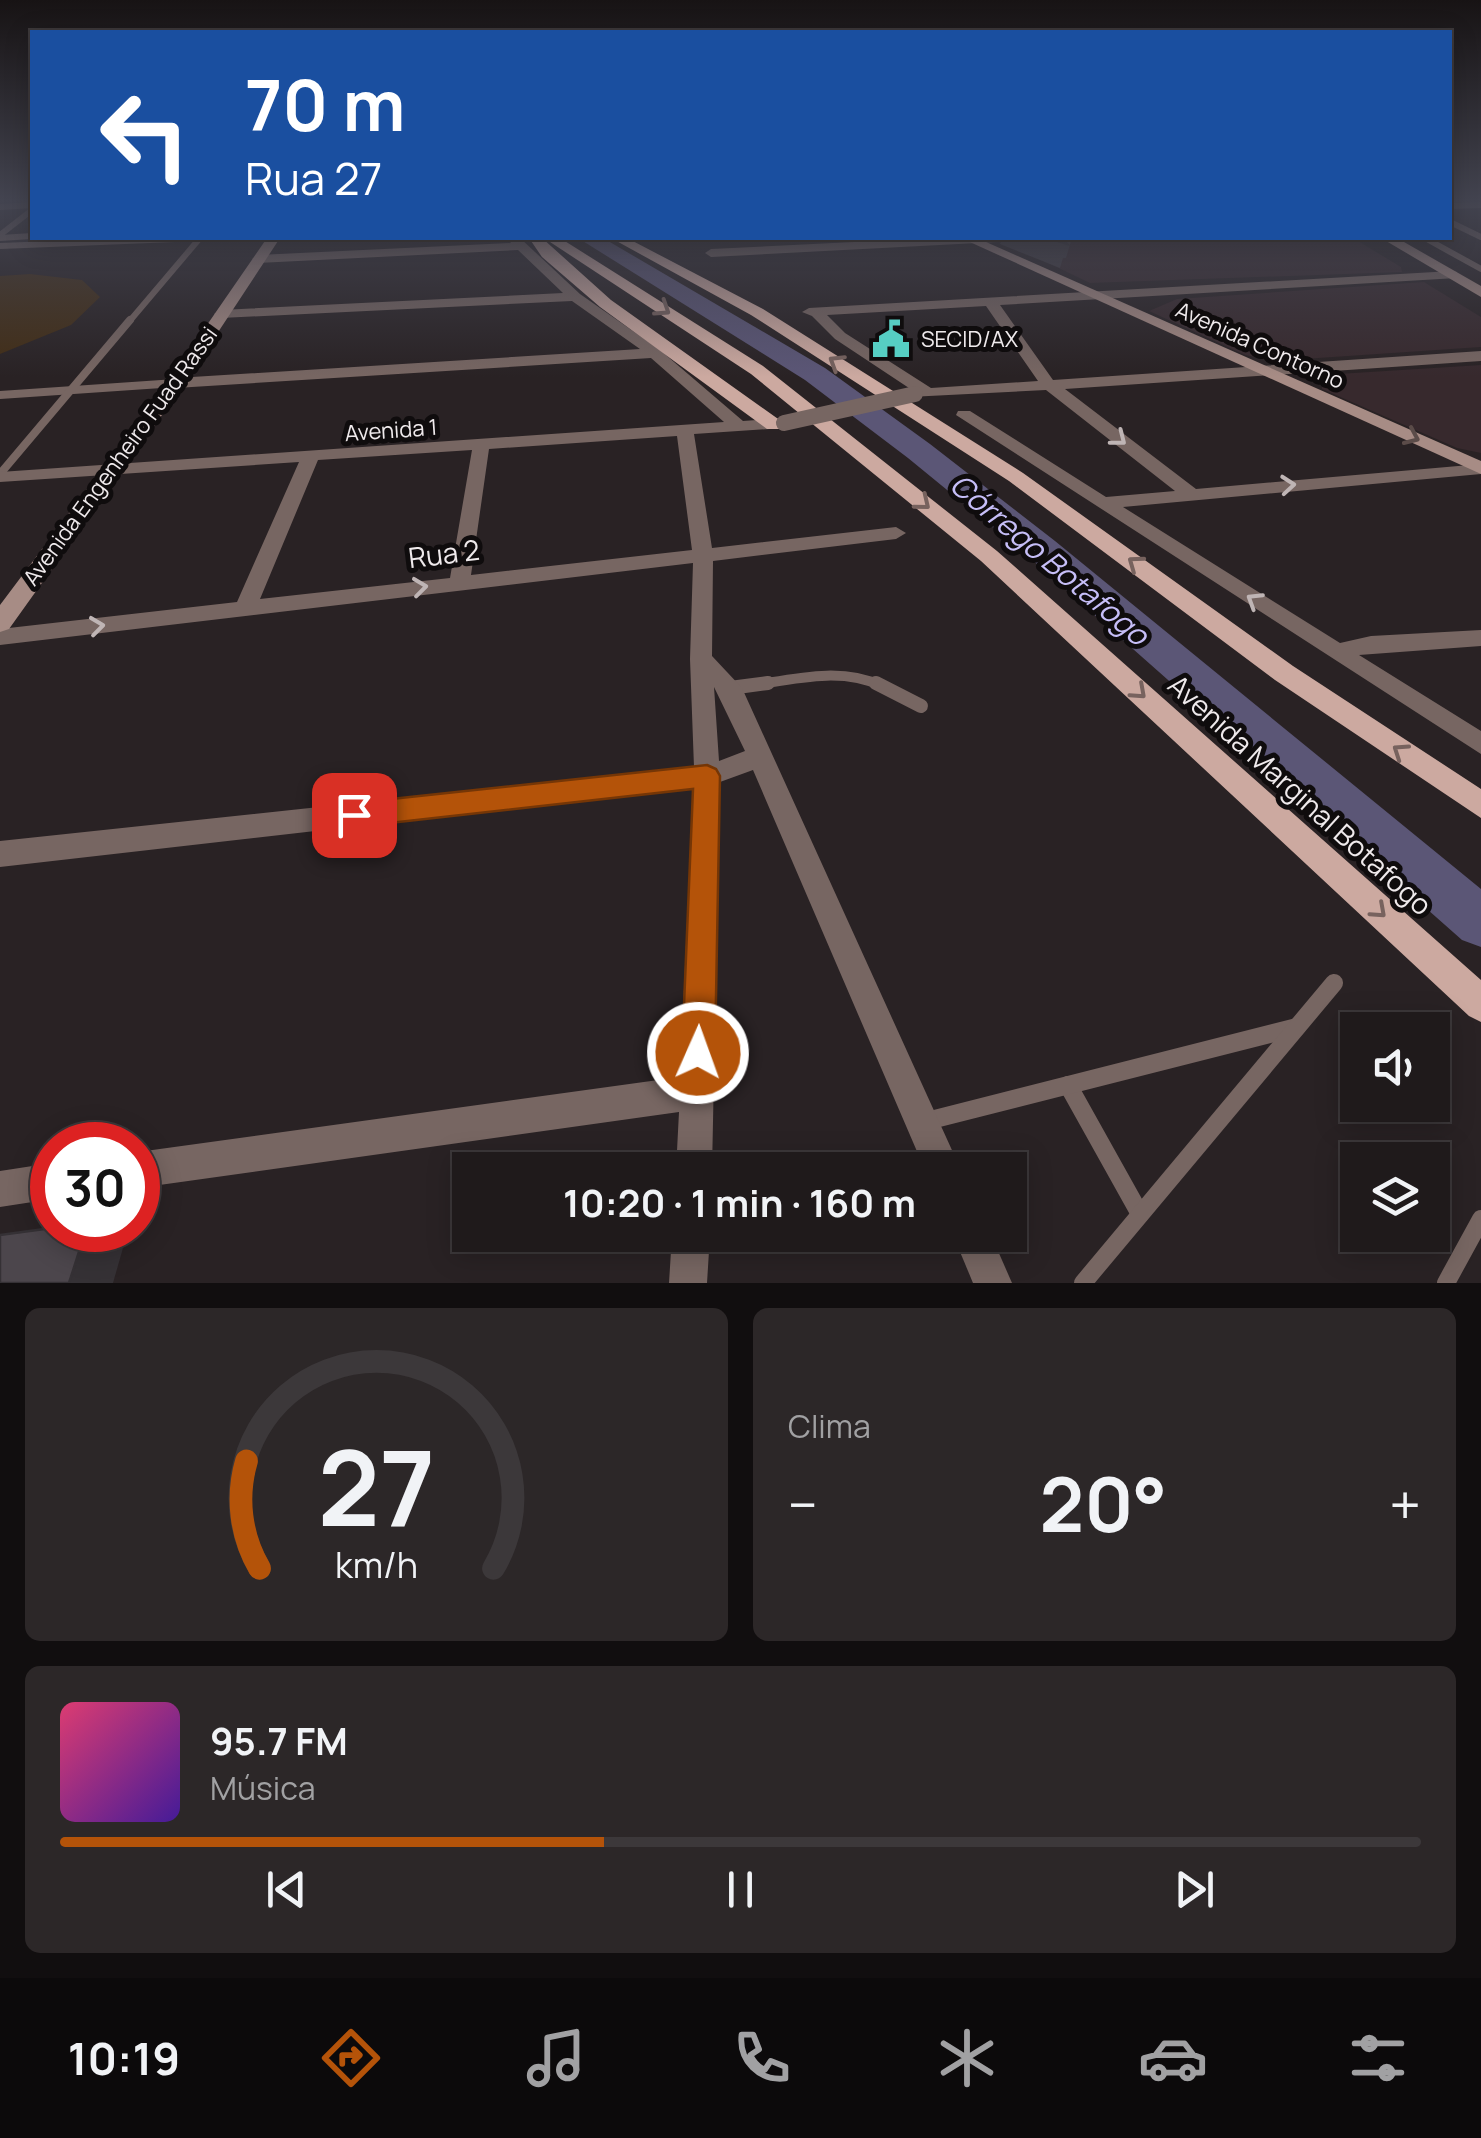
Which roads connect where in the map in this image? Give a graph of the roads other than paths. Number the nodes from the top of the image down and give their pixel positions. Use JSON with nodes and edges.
{"nodes":[{"id":1,"x":183,"y":258,"type":"edge"},
{"id":2,"x":286,"y":258,"type":"edge"},
{"id":3,"x":539,"y":258,"type":"edge"},
{"id":4,"x":551,"y":258,"type":"edge"},
{"id":5,"x":582,"y":258,"type":"edge"},
{"id":6,"x":656,"y":258,"type":"edge"},
{"id":7,"x":1010,"y":258,"type":"edge"},
{"id":8,"x":1422,"y":258,"type":"edge"},
{"id":9,"x":258,"y":260,"type":"joint"},
{"id":10,"x":1452,"y":275,"type":"junction"},
{"id":11,"x":1481,"y":292,"type":"edge"},
{"id":12,"x":1089,"y":295,"type":"junction"},
{"id":13,"x":574,"y":297,"type":"junction"},
{"id":14,"x":990,"y":302,"type":"junction"},
{"id":15,"x":222,"y":314,"type":"junction"},
{"id":16,"x":655,"y":353,"type":"junction"},
{"id":17,"x":1481,"y":356,"type":"edge"},
{"id":18,"x":1259,"y":369,"type":"junction"},
{"id":19,"x":176,"y":383,"type":"junction"},
{"id":20,"x":1047,"y":383,"type":"junction"},
{"id":21,"x":70,"y":392,"type":"junction"},
{"id":22,"x":921,"y":393,"type":"junction"},
{"id":23,"x":0,"y":395,"type":"edge"},
{"id":24,"x":964,"y":416,"type":"dead end"},
{"id":25,"x":779,"y":424,"type":"junction"},
{"id":26,"x":740,"y":427,"type":"junction"},
{"id":27,"x":685,"y":432,"type":"junction"},
{"id":28,"x":480,"y":446,"type":"junction"},
{"id":29,"x":310,"y":458,"type":"junction"},
{"id":30,"x":1481,"y":468,"type":"edge"},
{"id":31,"x":112,"y":469,"type":"junction"},
{"id":32,"x":0,"y":475,"type":"edge"},
{"id":33,"x":1191,"y":494,"type":"junction"},
{"id":34,"x":1102,"y":504,"type":"junction"},
{"id":35,"x":896,"y":532,"type":"dead end"},
{"id":36,"x":704,"y":557,"type":"junction"},
{"id":37,"x":460,"y":582,"type":"junction"},
{"id":38,"x":245,"y":608,"type":"junction"},
{"id":39,"x":0,"y":623,"type":"edge"},
{"id":40,"x":0,"y":637,"type":"edge"},
{"id":41,"x":1481,"y":638,"type":"edge"},
{"id":42,"x":1337,"y":652,"type":"junction"},
{"id":43,"x":702,"y":659,"type":"junction"},
{"id":44,"x":730,"y":688,"type":"junction"},
{"id":45,"x":921,"y":706,"type":"dead end"},
{"id":46,"x":1481,"y":744,"type":"edge"},
{"id":47,"x":762,"y":756,"type":"junction"},
{"id":48,"x":707,"y":776,"type":"junction"},
{"id":49,"x":1481,"y":806,"type":"edge"},
{"id":50,"x":0,"y":854,"type":"edge"},
{"id":51,"x":1334,"y":983,"type":"dead end"},
{"id":52,"x":1481,"y":1004,"type":"edge"},
{"id":53,"x":1297,"y":1027,"type":"junction"},
{"id":54,"x":1068,"y":1085,"type":"junction"},
{"id":55,"x":697,"y":1092,"type":"junction"},
{"id":56,"x":922,"y":1122,"type":"junction"},
{"id":57,"x":695,"y":1152,"type":"edge"},
{"id":58,"x":935,"y":1152,"type":"edge"},
{"id":59,"x":160,"y":1167,"type":"edge"},
{"id":60,"x":30,"y":1185,"type":"edge"},
{"id":61,"x":0,"y":1189,"type":"edge"},
{"id":62,"x":1140,"y":1214,"type":"junction"},
{"id":63,"x":1481,"y":1219,"type":"edge"},
{"id":64,"x":689,"y":1252,"type":"edge"},
{"id":65,"x":979,"y":1252,"type":"edge"},
{"id":66,"x":688,"y":1283,"type":"edge"},
{"id":67,"x":993,"y":1283,"type":"edge"},
{"id":68,"x":1083,"y":1283,"type":"edge"},
{"id":69,"x":1446,"y":1283,"type":"edge"}],
"edges":[{"from":1,"to":21,"type":"lane"},
{"from":2,"to":9,"type":"street"},
{"from":3,"to":13,"type":"street"},
{"from":4,"to":25,"type":"main road"},
{"from":5,"to":52,"type":"main road","name":"Avenida Marginal Botafogo","one_way":true},
{"from":49,"to":6,"type":"main road","one_way":true},
{"from":7,"to":12,"type":"main road","name":"Avenida Contorno"},
{"from":8,"to":10,"type":"main road"},
{"from":9,"to":15,"type":"main road","name":"Avenida Engenheiro Fuad Rassi"},
{"from":10,"to":11,"type":"main road"},
{"from":10,"to":12,"type":"street"},
{"from":12,"to":14,"type":"street"},
{"from":12,"to":18,"type":"main road","name":"Avenida Contorno"},
{"from":13,"to":15,"type":"street"},
{"from":13,"to":16,"type":"street"},
{"from":14,"to":20,"type":"street"},
{"from":14,"to":22,"type":"street"},
{"from":15,"to":19,"type":"main road","name":"Avenida Engenheiro Fuad Rassi"},
{"from":16,"to":19,"type":"street"},
{"from":16,"to":26,"type":"street"},
{"from":17,"to":18,"type":"street","name":"Avenida 1"},
{"from":18,"to":20,"type":"street","name":"Avenida 1"},
{"from":18,"to":30,"type":"main road","name":"Avenida Contorno","one_way":true},
{"from":19,"to":21,"type":"lane"},
{"from":19,"to":31,"type":"main road","name":"Avenida Engenheiro Fuad Rassi"},
{"from":20,"to":22,"type":"street","name":"Avenida 1"},
{"from":20,"to":33,"type":"street","one_way":true},
{"from":21,"to":23,"type":"lane"},
{"from":21,"to":32,"type":"lane"},
{"from":22,"to":25,"type":"street","name":"Avenida 1","bridge":true},
{"from":24,"to":34,"type":"street"},
{"from":25,"to":26,"type":"street","name":"Avenida 1"},
{"from":26,"to":27,"type":"street","name":"Avenida 1"},
{"from":27,"to":28,"type":"street","name":"Avenida 1"},
{"from":27,"to":36,"type":"street"},
{"from":28,"to":29,"type":"street","name":"Avenida 1"},
{"from":28,"to":37,"type":"street"},
{"from":29,"to":31,"type":"street","name":"Avenida 1"},
{"from":29,"to":38,"type":"street"},
{"from":33,"to":30,"type":"street","one_way":true},
{"from":31,"to":32,"type":"street","name":"Avenida 1"},
{"from":31,"to":39,"type":"main road","name":"Avenida Engenheiro Fuad Rassi"},
{"from":33,"to":34,"type":"street"},
{"from":42,"to":34,"type":"street","one_way":true},
{"from":35,"to":36,"type":"street","name":"Rua 2"},
{"from":36,"to":37,"type":"street","name":"Rua 2"},
{"from":36,"to":43,"type":"street"},
{"from":38,"to":37,"type":"street","name":"Rua 2","one_way":true},
{"from":40,"to":38,"type":"street","name":"Rua 2","one_way":true},
{"from":41,"to":42,"type":"street"},
{"from":42,"to":46,"type":"street"},
{"from":43,"to":44,"type":"street"},
{"from":43,"to":48,"type":"street"},
{"from":44,"to":45,"type":"lane"},
{"from":44,"to":47,"type":"street"},
{"from":47,"to":48,"type":"street"},
{"from":47,"to":56,"type":"street"},
{"from":48,"to":50,"type":"street"},
{"from":48,"to":55,"type":"street"},
{"from":51,"to":53,"type":"lane"},
{"from":53,"to":54,"type":"lane"},
{"from":53,"to":62,"type":"lane"},
{"from":54,"to":56,"type":"lane"},
{"from":54,"to":62,"type":"lane"},
{"from":55,"to":57,"type":"street"},
{"from":55,"to":59,"type":"street"},
{"from":56,"to":58,"type":"street"},
{"from":60,"to":61,"type":"street"},
{"from":62,"to":68,"type":"lane"},
{"from":63,"to":69,"type":"lane"},
{"from":64,"to":66,"type":"street"},
{"from":65,"to":67,"type":"street"}]}
